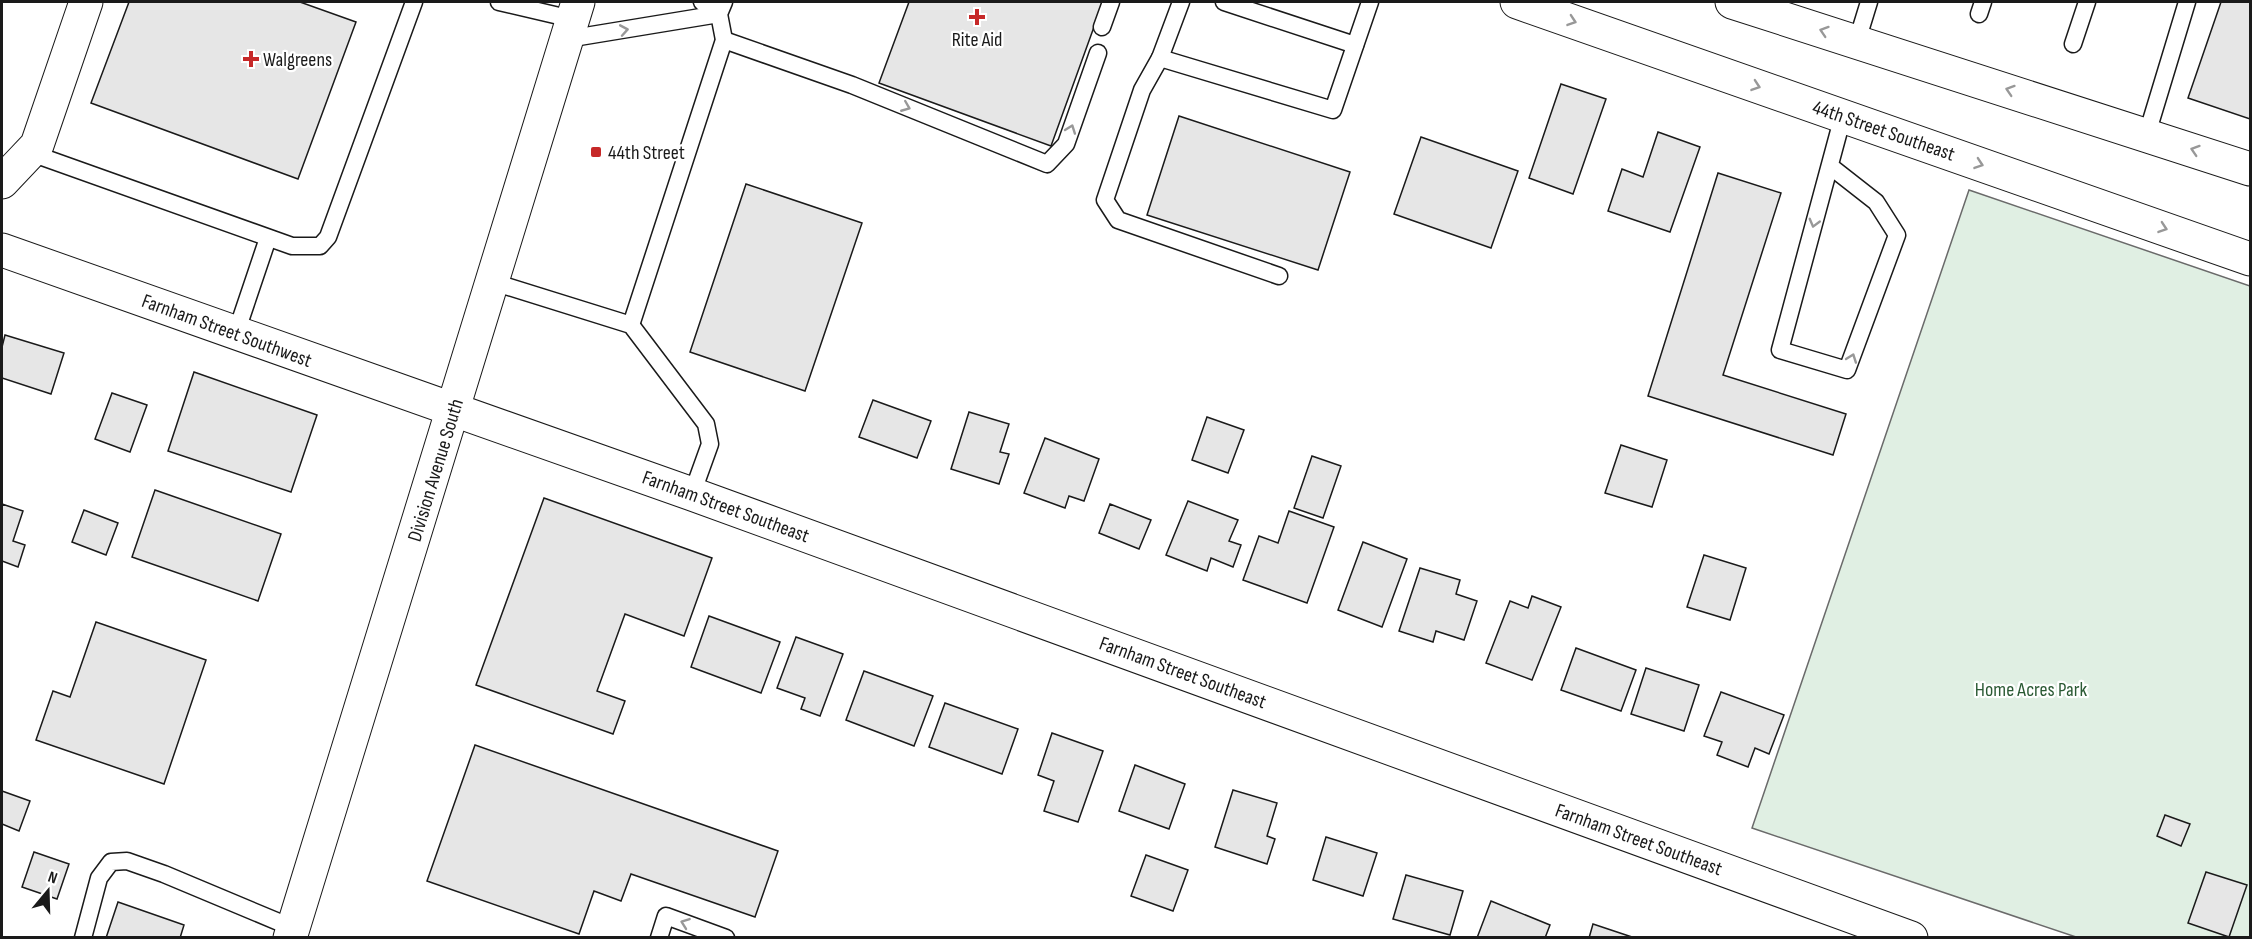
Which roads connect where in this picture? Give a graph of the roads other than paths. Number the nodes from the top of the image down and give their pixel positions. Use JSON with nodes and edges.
{"nodes":[{"id":1,"x":86,"y":2,"type":"edge"},
{"id":2,"x":414,"y":2,"type":"edge"},
{"id":3,"x":499,"y":2,"type":"edge"},
{"id":4,"x":702,"y":2,"type":"edge"},
{"id":5,"x":1111,"y":2,"type":"edge"},
{"id":6,"x":1181,"y":2,"type":"edge"},
{"id":7,"x":1224,"y":2,"type":"edge"},
{"id":8,"x":1370,"y":2,"type":"edge"},
{"id":9,"x":1517,"y":2,"type":"edge"},
{"id":10,"x":1732,"y":2,"type":"edge"},
{"id":11,"x":1869,"y":2,"type":"edge"},
{"id":12,"x":2086,"y":2,"type":"edge"},
{"id":13,"x":2187,"y":2,"type":"edge"},
{"id":14,"x":722,"y":8,"type":"edge"},
{"id":15,"x":572,"y":20,"type":"edge"},
{"id":16,"x":1102,"y":27,"type":"dead end"},
{"id":17,"x":724,"y":40,"type":"junction"},
{"id":18,"x":1857,"y":41,"type":"junction"},
{"id":19,"x":2073,"y":44,"type":"dead end"},
{"id":20,"x":1355,"y":45,"type":"junction"},
{"id":21,"x":1098,"y":53,"type":"dead end"},
{"id":22,"x":1160,"y":58,"type":"junction"},
{"id":23,"x":1843,"y":116,"type":"junction"},
{"id":24,"x":2147,"y":134,"type":"junction"},
{"id":25,"x":31,"y":153,"type":"junction"},
{"id":26,"x":1830,"y":166,"type":"junction"},
{"id":27,"x":2250,"y":169,"type":"edge"},
{"id":28,"x":2,"y":182,"type":"edge"},
{"id":29,"x":268,"y":238,"type":"junction"},
{"id":30,"x":2,"y":250,"type":"edge"},
{"id":31,"x":2250,"y":259,"type":"edge"},
{"id":32,"x":1279,"y":276,"type":"dead end"},
{"id":33,"x":493,"y":282,"type":"junction"},
{"id":34,"x":631,"y":325,"type":"junction"},
{"id":35,"x":236,"y":333,"type":"junction"},
{"id":36,"x":453,"y":410,"type":"junction"},
{"id":37,"x":692,"y":494,"type":"junction"},
{"id":38,"x":292,"y":933,"type":"edge"},
{"id":39,"x":82,"y":938,"type":"edge"},
{"id":40,"x":658,"y":938,"type":"edge"},
{"id":41,"x":726,"y":938,"type":"edge"},
{"id":42,"x":1911,"y":938,"type":"edge"}],
"edges":[{"from":1,"to":25,"type":"main road"},
{"from":2,"to":29,"type":"lane"},
{"from":3,"to":15,"type":"lane"},
{"from":4,"to":14,"type":"lane"},
{"from":5,"to":16,"type":"lane"},
{"from":6,"to":22,"type":"lane"},
{"from":7,"to":20,"type":"lane"},
{"from":8,"to":20,"type":"lane"},
{"from":9,"to":23,"type":"main road","name":"44th Street Southeast","one_way":true},
{"from":18,"to":10,"type":"main road","one_way":true},
{"from":11,"to":18,"type":"lane"},
{"from":12,"to":19,"type":"lane"},
{"from":13,"to":24,"type":"lane"},
{"from":15,"to":14,"type":"lane","one_way":true},
{"from":14,"to":17,"type":"lane"},
{"from":15,"to":33,"type":"main road","name":"Division Avenue South"},
{"from":17,"to":21,"type":"lane","one_way":true},
{"from":17,"to":34,"type":"lane"},
{"from":24,"to":18,"type":"main road","one_way":true},
{"from":20,"to":22,"type":"lane"},
{"from":22,"to":32,"type":"lane"},
{"from":23,"to":26,"type":"lane"},
{"from":23,"to":31,"type":"main road","name":"44th Street Southeast","one_way":true},
{"from":27,"to":24,"type":"main road","one_way":true},
{"from":25,"to":28,"type":"main road"},
{"from":25,"to":29,"type":"lane"},
{"from":26,"to":26,"type":"lane","one_way":true},
{"from":29,"to":35,"type":"lane"},
{"from":30,"to":35,"type":"main road","name":"Farnham Street Southwest"},
{"from":33,"to":34,"type":"lane"},
{"from":33,"to":36,"type":"main road","name":"Division Avenue South"},
{"from":34,"to":37,"type":"lane"},
{"from":35,"to":36,"type":"main road","name":"Farnham Street Southwest"},
{"from":36,"to":37,"type":"main road","name":"Farnham Street Southeast"},
{"from":36,"to":38,"type":"main road","name":"Division Avenue South"},
{"from":37,"to":42,"type":"main road","name":"Farnham Street Southeast"},
{"from":38,"to":39,"type":"lane"},
{"from":41,"to":40,"type":"lane","one_way":true}]}
